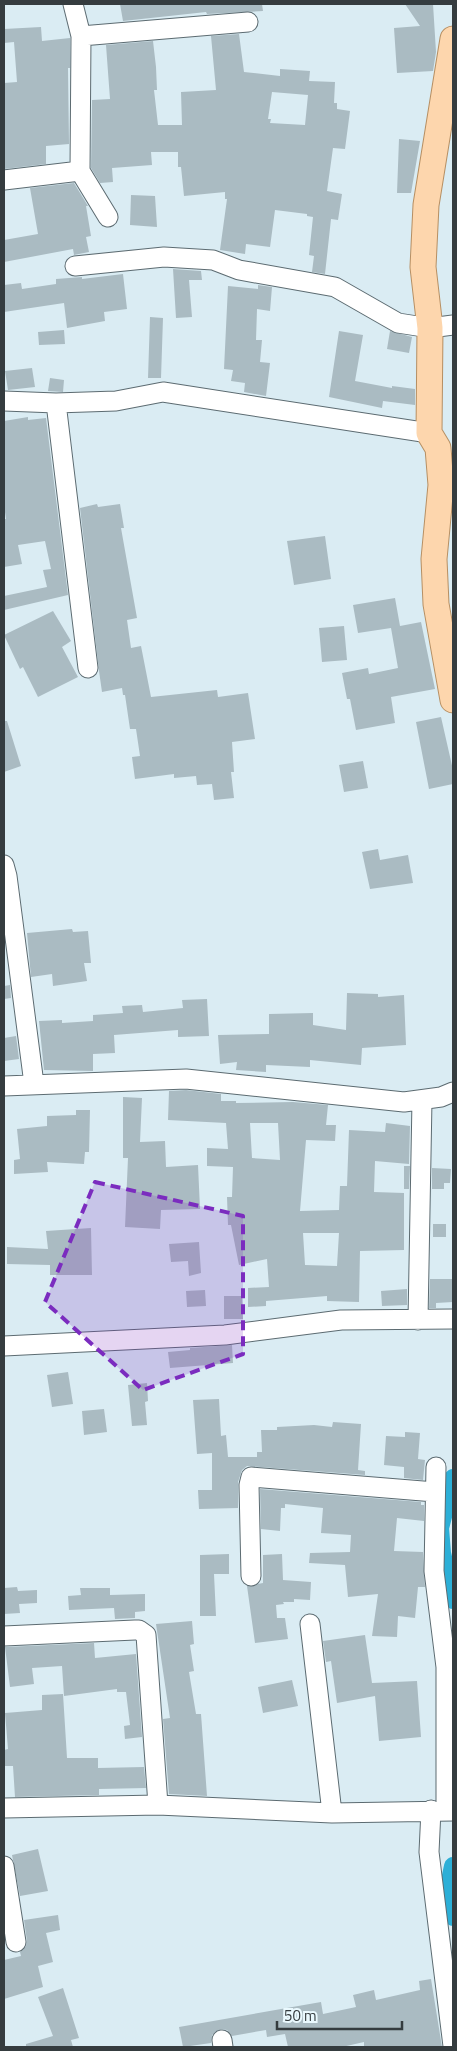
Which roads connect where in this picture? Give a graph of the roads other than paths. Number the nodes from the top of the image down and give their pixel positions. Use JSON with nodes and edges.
{"nodes":[{"id":1,"x":73,"y":4,"type":"edge"},
{"id":2,"x":248,"y":22,"type":"dead end"},
{"id":3,"x":80,"y":36,"type":"junction"},
{"id":4,"x":453,"y":48,"type":"edge"},
{"id":5,"x":80,"y":171,"type":"junction"},
{"id":6,"x":4,"y":180,"type":"edge"},
{"id":7,"x":108,"y":217,"type":"dead end"},
{"id":8,"x":75,"y":266,"type":"dead end"},
{"id":9,"x":442,"y":326,"type":"edge"},
{"id":10,"x":4,"y":401,"type":"edge"},
{"id":11,"x":56,"y":403,"type":"junction"},
{"id":12,"x":443,"y":443,"type":"edge"},
{"id":13,"x":88,"y":668,"type":"dead end"},
{"id":14,"x":453,"y":700,"type":"edge"},
{"id":15,"x":4,"y":865,"type":"edge"},
{"id":16,"x":10,"y":938,"type":"edge"},
{"id":17,"x":34,"y":1084,"type":"junction"},
{"id":18,"x":4,"y":1086,"type":"edge"},
{"id":19,"x":453,"y":1092,"type":"edge"},
{"id":20,"x":422,"y":1100,"type":"junction"},
{"id":21,"x":453,"y":1319,"type":"edge"},
{"id":22,"x":418,"y":1320,"type":"junction"},
{"id":23,"x":4,"y":1346,"type":"edge"},
{"id":24,"x":436,"y":1467,"type":"dead end"},
{"id":25,"x":435,"y":1492,"type":"junction"},
{"id":26,"x":251,"y":1576,"type":"dead end"},
{"id":27,"x":310,"y":1624,"type":"dead end"},
{"id":28,"x":4,"y":1636,"type":"edge"},
{"id":29,"x":158,"y":1806,"type":"junction"},
{"id":30,"x":4,"y":1808,"type":"edge"},
{"id":31,"x":443,"y":1810,"type":"edge"},
{"id":32,"x":332,"y":1813,"type":"junction"},
{"id":33,"x":4,"y":1866,"type":"edge"},
{"id":34,"x":16,"y":1942,"type":"dead end"},
{"id":35,"x":453,"y":2046,"type":"edge"}],
"edges":[{"from":1,"to":3,"type":"street"},
{"from":2,"to":3,"type":"street"},
{"from":3,"to":5,"type":"street"},
{"from":4,"to":9,"type":"main road"},
{"from":5,"to":6,"type":"street"},
{"from":5,"to":7,"type":"street"},
{"from":8,"to":9,"type":"street"},
{"from":9,"to":12,"type":"main road"},
{"from":10,"to":11,"type":"street"},
{"from":11,"to":12,"type":"street"},
{"from":11,"to":13,"type":"street"},
{"from":12,"to":14,"type":"main road"},
{"from":15,"to":16,"type":"street"},
{"from":16,"to":17,"type":"street"},
{"from":17,"to":18,"type":"street"},
{"from":17,"to":20,"type":"street"},
{"from":19,"to":20,"type":"street"},
{"from":20,"to":22,"type":"street"},
{"from":21,"to":22,"type":"street"},
{"from":22,"to":23,"type":"street"},
{"from":24,"to":25,"type":"street"},
{"from":25,"to":26,"type":"street"},
{"from":25,"to":31,"type":"street"},
{"from":27,"to":32,"type":"street"},
{"from":28,"to":29,"type":"street"},
{"from":29,"to":30,"type":"street"},
{"from":29,"to":32,"type":"street"},
{"from":31,"to":32,"type":"street"},
{"from":31,"to":35,"type":"street"},
{"from":33,"to":34,"type":"street"}]}
